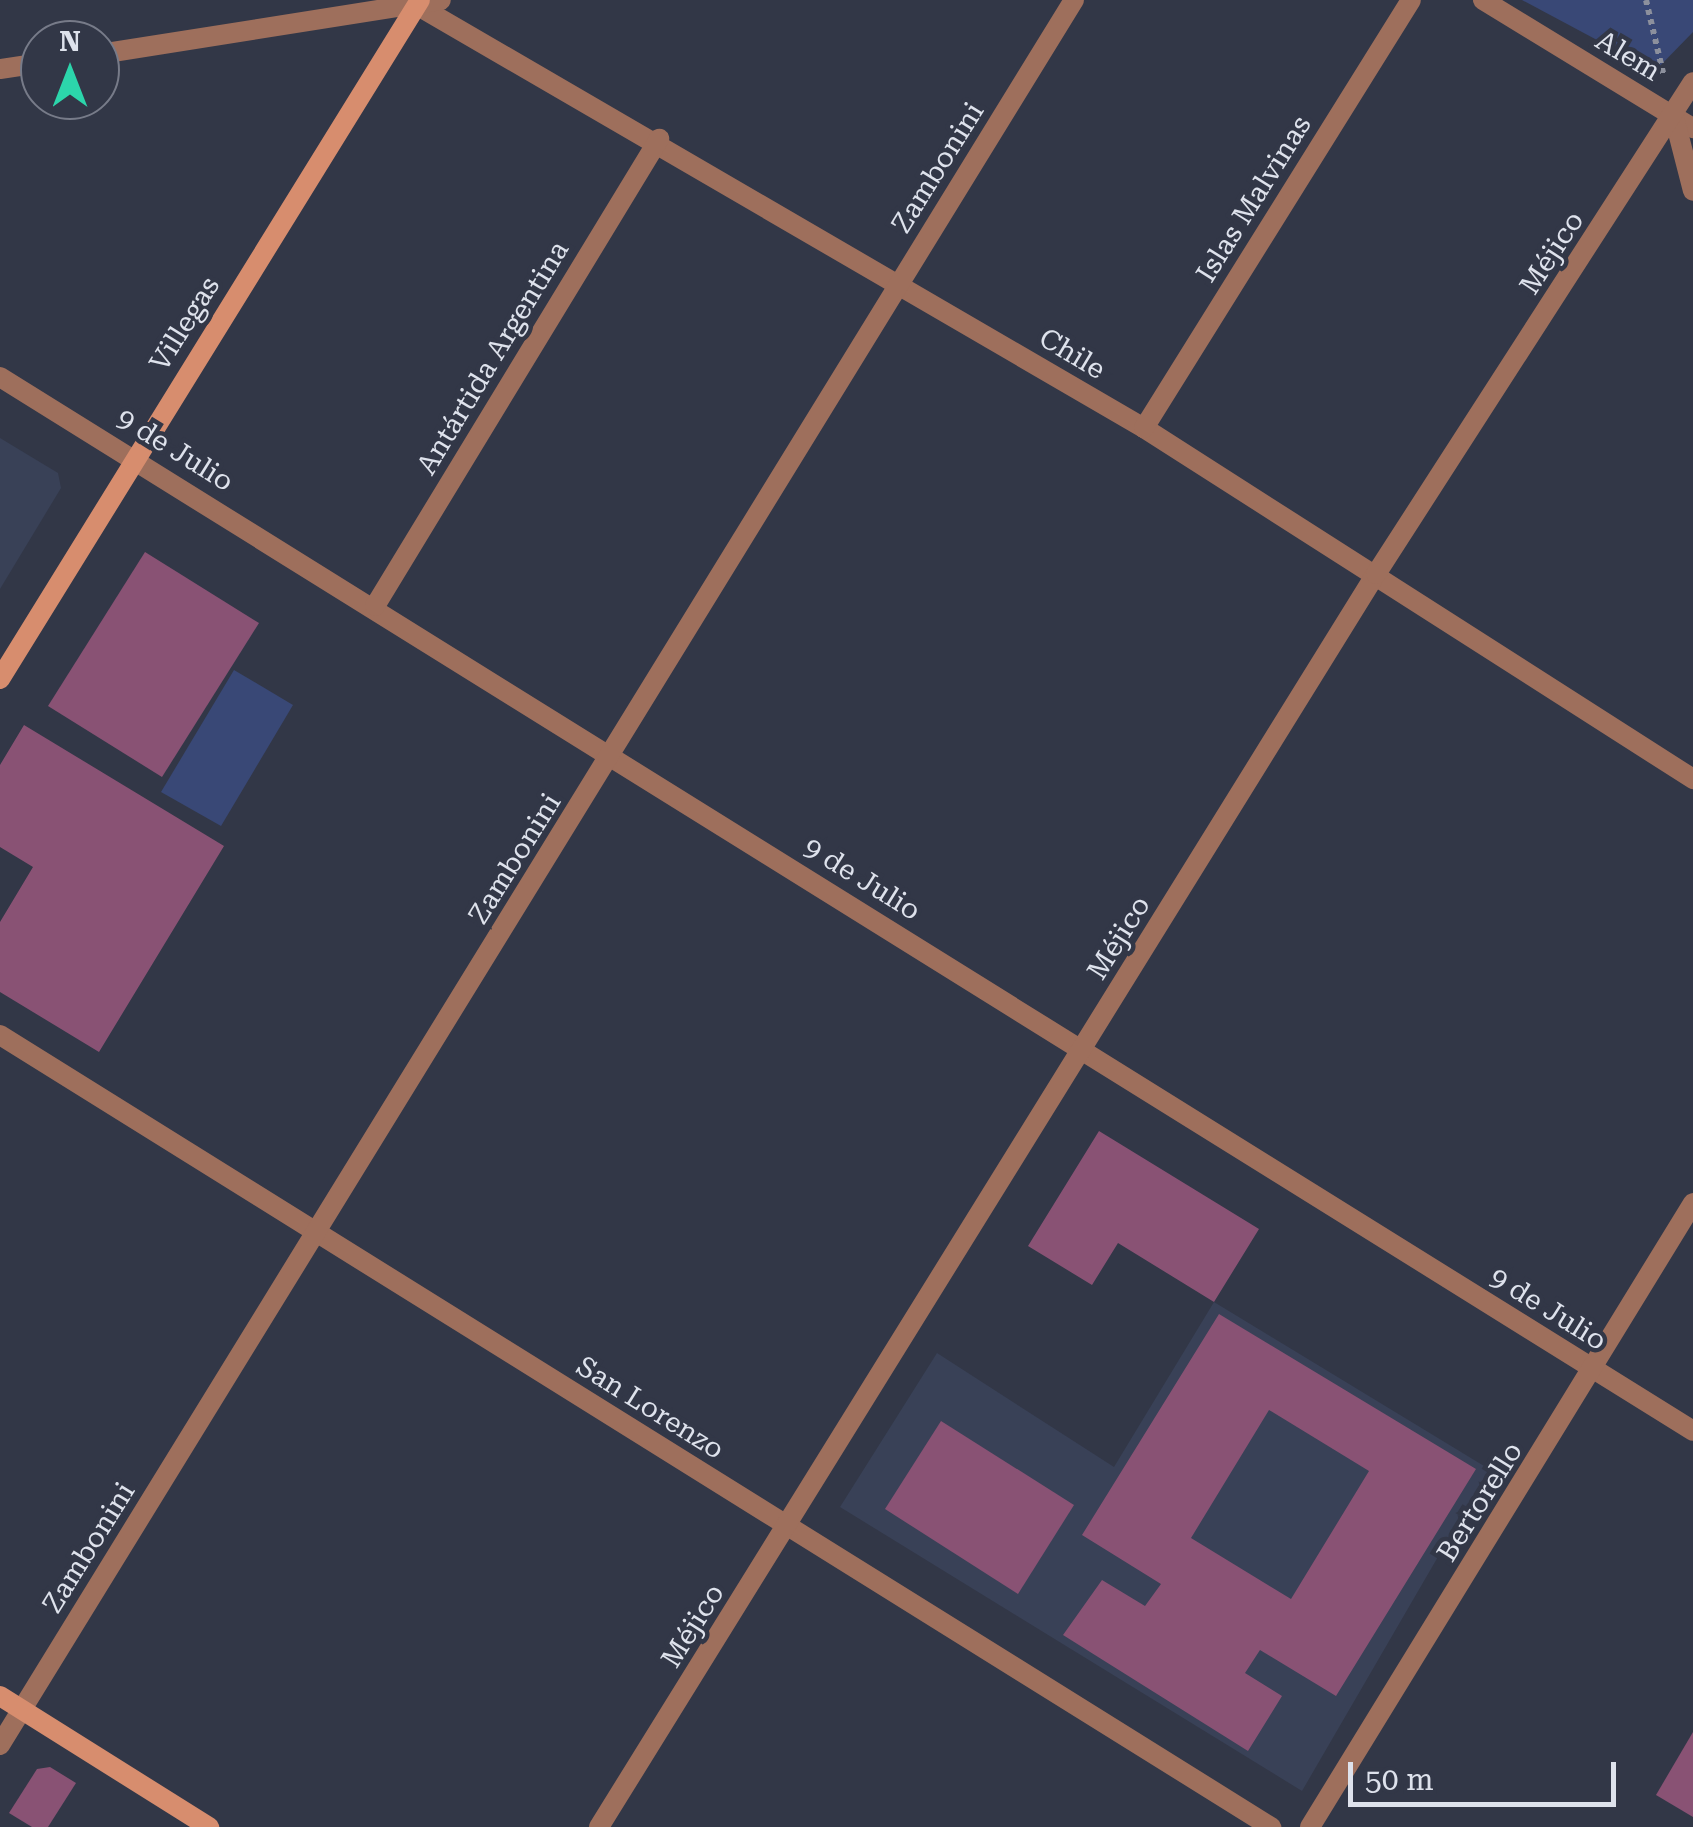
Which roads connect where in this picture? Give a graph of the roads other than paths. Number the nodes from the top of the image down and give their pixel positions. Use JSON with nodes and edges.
{"nodes":[{"id":1,"x":441,"y":0,"type":"edge"},
{"id":2,"x":1074,"y":0,"type":"edge"},
{"id":3,"x":1411,"y":0,"type":"edge"},
{"id":4,"x":1483,"y":0,"type":"edge"},
{"id":5,"x":415,"y":2,"type":"edge"},
{"id":6,"x":120,"y":51,"type":"edge"},
{"id":7,"x":1693,"y":82,"type":"edge"},
{"id":8,"x":1674,"y":117,"type":"junction"},
{"id":9,"x":1693,"y":128,"type":"edge"},
{"id":10,"x":658,"y":138,"type":"junction"},
{"id":11,"x":1693,"y":191,"type":"edge"},
{"id":12,"x":899,"y":283,"type":"junction"},
{"id":13,"x":0,"y":377,"type":"edge"},
{"id":14,"x":1144,"y":428,"type":"junction"},
{"id":15,"x":134,"y":456,"type":"junction"},
{"id":16,"x":1376,"y":574,"type":"junction"},
{"id":17,"x":375,"y":606,"type":"junction"},
{"id":18,"x":0,"y":678,"type":"edge"},
{"id":19,"x":613,"y":752,"type":"junction"},
{"id":20,"x":1693,"y":779,"type":"edge"},
{"id":21,"x":0,"y":1035,"type":"edge"},
{"id":22,"x":1082,"y":1051,"type":"junction"},
{"id":23,"x":1693,"y":1204,"type":"edge"},
{"id":24,"x":316,"y":1232,"type":"junction"},
{"id":25,"x":1595,"y":1370,"type":"junction"},
{"id":26,"x":1693,"y":1431,"type":"edge"},
{"id":27,"x":788,"y":1528,"type":"junction"},
{"id":28,"x":0,"y":1696,"type":"edge"},
{"id":29,"x":22,"y":1710,"type":"junction"},
{"id":30,"x":0,"y":1745,"type":"edge"},
{"id":31,"x":210,"y":1827,"type":"edge"},
{"id":32,"x":598,"y":1827,"type":"edge"},
{"id":33,"x":1271,"y":1827,"type":"edge"},
{"id":34,"x":1310,"y":1827,"type":"edge"}],
"edges":[{"from":1,"to":5,"type":"street"},
{"from":2,"to":12,"type":"street","name":"Zambonini"},
{"from":3,"to":14,"type":"street","name":"Islas Malvinas"},
{"from":4,"to":8,"type":"street","name":"Alem"},
{"from":5,"to":6,"type":"street"},
{"from":5,"to":10,"type":"street","name":"Chile"},
{"from":5,"to":15,"type":"street","name":"Villegas"},
{"from":7,"to":8,"type":"street","name":"Méjico"},
{"from":8,"to":9,"type":"street","name":"Alem"},
{"from":8,"to":11,"type":"street"},
{"from":8,"to":16,"type":"street","name":"Méjico"},
{"from":10,"to":12,"type":"street","name":"Chile"},
{"from":10,"to":17,"type":"street","name":"Antártida Argentina"},
{"from":12,"to":14,"type":"street","name":"Chile"},
{"from":12,"to":19,"type":"street","name":"Zambonini"},
{"from":13,"to":15,"type":"street","name":"9 de Julio"},
{"from":14,"to":16,"type":"street","name":"Chile"},
{"from":15,"to":17,"type":"street","name":"9 de Julio"},
{"from":15,"to":18,"type":"street","name":"Villegas"},
{"from":16,"to":20,"type":"street","name":"Chile"},
{"from":16,"to":22,"type":"street","name":"Méjico"},
{"from":17,"to":19,"type":"street","name":"9 de Julio"},
{"from":19,"to":22,"type":"street","name":"9 de Julio"},
{"from":19,"to":24,"type":"street","name":"Zambonini"},
{"from":21,"to":24,"type":"street","name":"San Lorenzo"},
{"from":22,"to":25,"type":"street","name":"9 de Julio"},
{"from":22,"to":27,"type":"street","name":"Méjico"},
{"from":23,"to":25,"type":"street","name":"Bertorello"},
{"from":24,"to":27,"type":"street","name":"San Lorenzo"},
{"from":24,"to":29,"type":"street","name":"Zambonini"},
{"from":25,"to":26,"type":"street","name":"9 de Julio"},
{"from":25,"to":34,"type":"street","name":"Bertorello"},
{"from":27,"to":32,"type":"street","name":"Méjico"},
{"from":27,"to":33,"type":"street","name":"San Lorenzo"},
{"from":28,"to":29,"type":"street"},
{"from":29,"to":30,"type":"street","name":"Zambonini"},
{"from":29,"to":31,"type":"street"}]}
